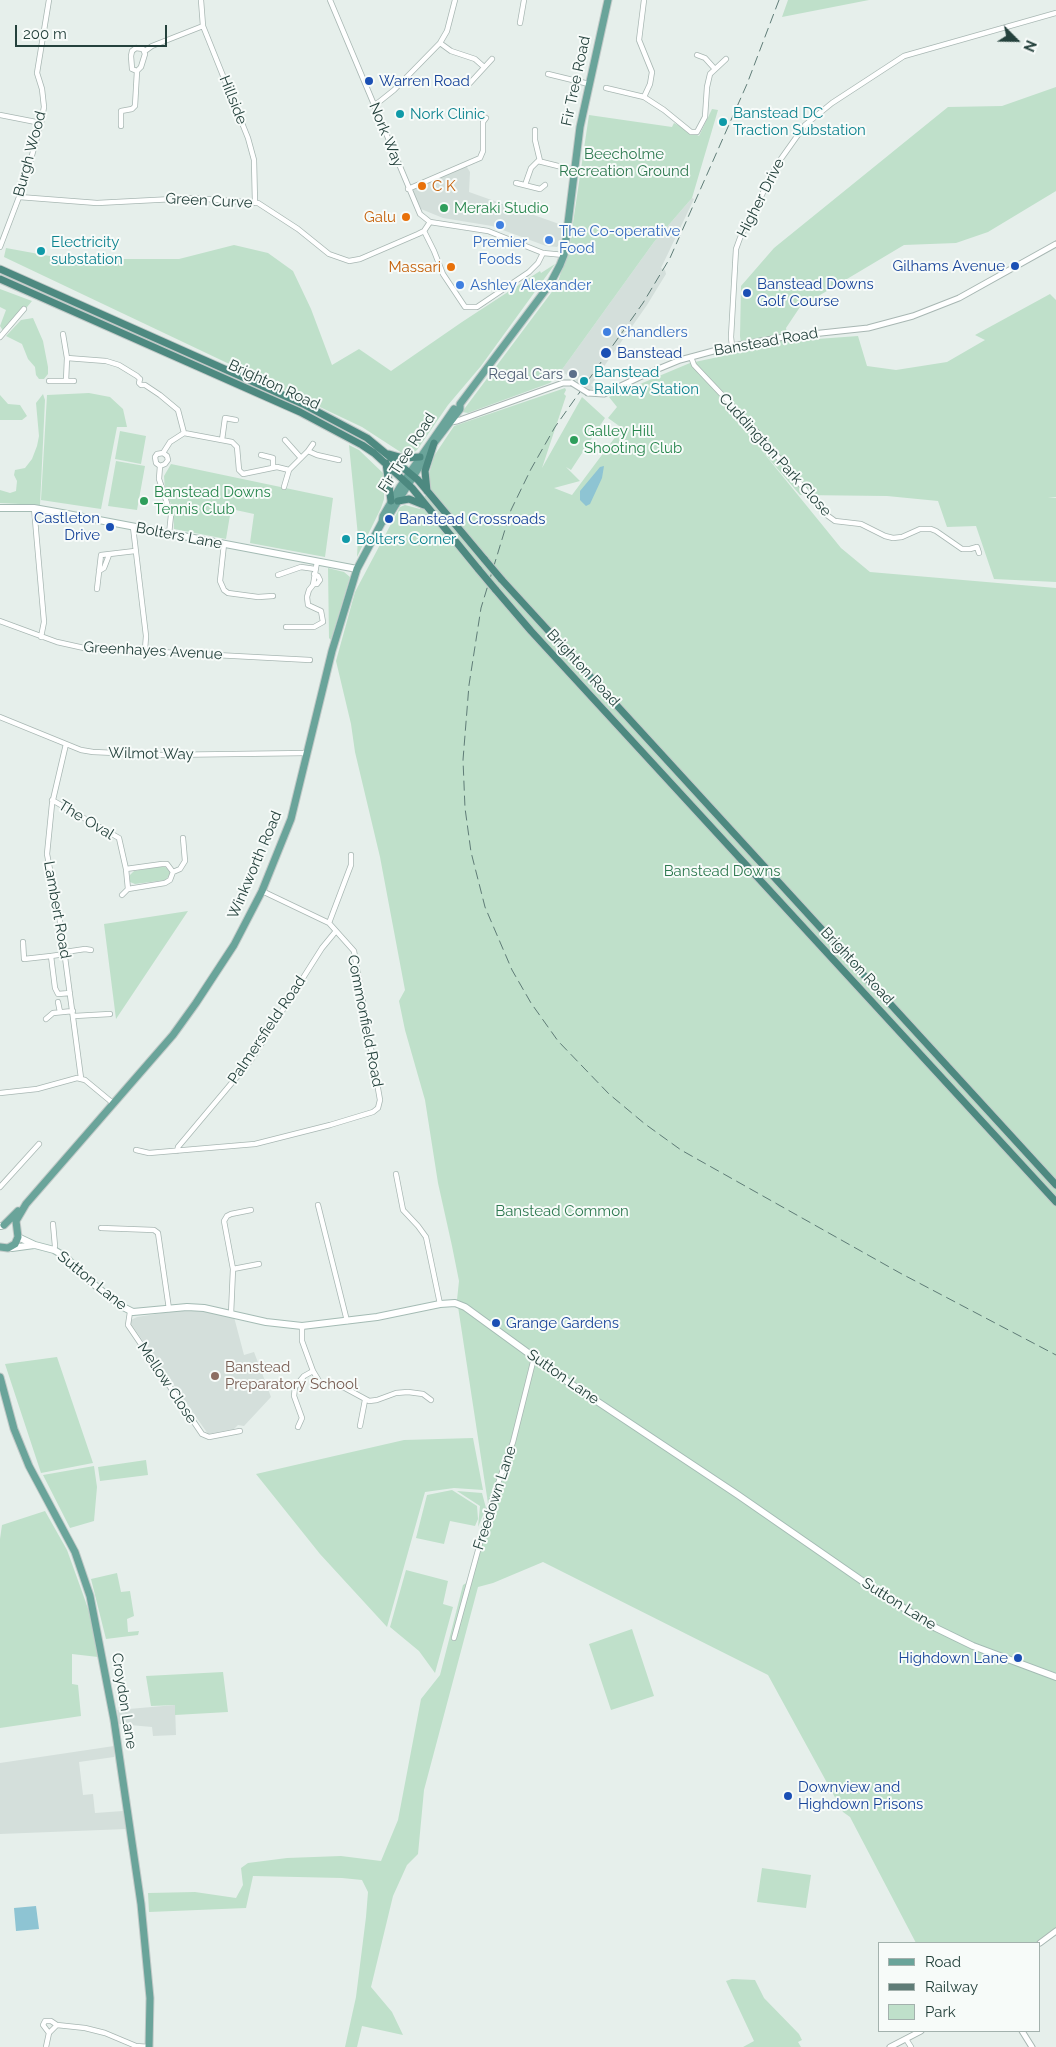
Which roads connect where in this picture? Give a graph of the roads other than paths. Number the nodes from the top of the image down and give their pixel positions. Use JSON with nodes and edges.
{"nodes":[{"id":1,"x":49,"y":0,"type":"edge"},
{"id":2,"x":201,"y":0,"type":"edge"},
{"id":3,"x":330,"y":0,"type":"edge"},
{"id":4,"x":455,"y":0,"type":"edge"},
{"id":5,"x":524,"y":0,"type":"edge"},
{"id":6,"x":608,"y":0,"type":"edge"},
{"id":7,"x":644,"y":0,"type":"edge"},
{"id":8,"x":1056,"y":14,"type":"edge"},
{"id":9,"x":520,"y":23,"type":"dead end"},
{"id":10,"x":203,"y":26,"type":"junction"},
{"id":11,"x":440,"y":43,"type":"junction"},
{"id":12,"x":145,"y":51,"type":"junction"},
{"id":13,"x":697,"y":55,"type":"dead end"},
{"id":14,"x":492,"y":58,"type":"dead end"},
{"id":15,"x":726,"y":59,"type":"dead end"},
{"id":16,"x":484,"y":67,"type":"junction"},
{"id":17,"x":714,"y":68,"type":"junction"},
{"id":18,"x":137,"y":71,"type":"junction"},
{"id":19,"x":548,"y":74,"type":"dead end"},
{"id":20,"x":470,"y":83,"type":"dead end"},
{"id":21,"x":589,"y":84,"type":"junction"},
{"id":22,"x":606,"y":88,"type":"dead end"},
{"id":23,"x":644,"y":97,"type":"junction"},
{"id":24,"x":374,"y":104,"type":"junction"},
{"id":25,"x":0,"y":115,"type":"edge"},
{"id":26,"x":486,"y":118,"type":"dead end"},
{"id":27,"x":40,"y":123,"type":"junction"},
{"id":28,"x":121,"y":126,"type":"dead end"},
{"id":29,"x":536,"y":130,"type":"dead end"},
{"id":30,"x":540,"y":161,"type":"junction"},
{"id":31,"x":574,"y":170,"type":"junction"},
{"id":32,"x":516,"y":183,"type":"dead end"},
{"id":33,"x":525,"y":185,"type":"junction"},
{"id":34,"x":545,"y":185,"type":"dead end"},
{"id":35,"x":408,"y":189,"type":"junction"},
{"id":36,"x":19,"y":197,"type":"junction"},
{"id":37,"x":255,"y":202,"type":"junction"},
{"id":38,"x":430,"y":222,"type":"junction"},
{"id":39,"x":424,"y":231,"type":"junction"},
{"id":40,"x":1056,"y":244,"type":"edge"},
{"id":41,"x":0,"y":247,"type":"edge"},
{"id":42,"x":543,"y":253,"type":"junction"},
{"id":43,"x":564,"y":255,"type":"junction"},
{"id":44,"x":0,"y":269,"type":"edge"},
{"id":45,"x":0,"y":279,"type":"edge"},
{"id":46,"x":24,"y":309,"type":"dead end"},
{"id":47,"x":63,"y":334,"type":"dead end"},
{"id":48,"x":0,"y":337,"type":"edge"},
{"id":49,"x":732,"y":346,"type":"junction"},
{"id":50,"x":691,"y":357,"type":"junction"},
{"id":51,"x":66,"y":358,"type":"junction"},
{"id":52,"x":49,"y":381,"type":"dead end"},
{"id":53,"x":66,"y":381,"type":"junction"},
{"id":54,"x":74,"y":382,"type":"dead end"},
{"id":55,"x":236,"y":420,"type":"dead end"},
{"id":56,"x":447,"y":421,"type":"junction"},
{"id":57,"x":184,"y":433,"type":"junction"},
{"id":58,"x":360,"y":435,"type":"junction"},
{"id":59,"x":222,"y":440,"type":"junction"},
{"id":60,"x":285,"y":440,"type":"dead end"},
{"id":61,"x":356,"y":442,"type":"junction"},
{"id":62,"x":434,"y":443,"type":"junction"},
{"id":63,"x":313,"y":444,"type":"dead end"},
{"id":64,"x":308,"y":451,"type":"junction"},
{"id":65,"x":163,"y":453,"type":"junction"},
{"id":66,"x":386,"y":454,"type":"junction"},
{"id":67,"x":261,"y":456,"type":"dead end"},
{"id":68,"x":420,"y":457,"type":"junction"},
{"id":69,"x":301,"y":458,"type":"junction"},
{"id":70,"x":339,"y":460,"type":"dead end"},
{"id":71,"x":386,"y":463,"type":"junction"},
{"id":72,"x":160,"y":466,"type":"junction"},
{"id":73,"x":272,"y":468,"type":"junction"},
{"id":74,"x":289,"y":470,"type":"junction"},
{"id":75,"x":411,"y":475,"type":"junction"},
{"id":76,"x":406,"y":482,"type":"junction"},
{"id":77,"x":284,"y":487,"type":"dead end"},
{"id":78,"x":427,"y":491,"type":"junction"},
{"id":79,"x":395,"y":501,"type":"junction"},
{"id":80,"x":426,"y":506,"type":"junction"},
{"id":81,"x":0,"y":508,"type":"edge"},
{"id":82,"x":34,"y":508,"type":"junction"},
{"id":83,"x":382,"y":522,"type":"joint"},
{"id":84,"x":133,"y":527,"type":"junction"},
{"id":85,"x":169,"y":534,"type":"junction"},
{"id":86,"x":224,"y":544,"type":"junction"},
{"id":87,"x":135,"y":552,"type":"junction"},
{"id":88,"x":979,"y":553,"type":"dead end"},
{"id":89,"x":109,"y":555,"type":"junction"},
{"id":90,"x":317,"y":562,"type":"junction"},
{"id":91,"x":357,"y":569,"type":"junction"},
{"id":92,"x":99,"y":570,"type":"junction"},
{"id":93,"x":314,"y":572,"type":"junction"},
{"id":94,"x":278,"y":575,"type":"dead end"},
{"id":95,"x":97,"y":589,"type":"dead end"},
{"id":96,"x":273,"y":596,"type":"dead end"},
{"id":97,"x":0,"y":621,"type":"edge"},
{"id":98,"x":286,"y":627,"type":"dead end"},
{"id":99,"x":41,"y":637,"type":"junction"},
{"id":100,"x":145,"y":650,"type":"junction"},
{"id":101,"x":310,"y":660,"type":"dead end"},
{"id":102,"x":0,"y":717,"type":"edge"},
{"id":103,"x":66,"y":744,"type":"junction"},
{"id":104,"x":308,"y":753,"type":"junction"},
{"id":105,"x":52,"y":800,"type":"junction"},
{"id":106,"x":183,"y":838,"type":"dead end"},
{"id":107,"x":351,"y":855,"type":"dead end"},
{"id":108,"x":126,"y":869,"type":"junction"},
{"id":109,"x":173,"y":872,"type":"junction"},
{"id":110,"x":128,"y":889,"type":"junction"},
{"id":111,"x":262,"y":891,"type":"junction"},
{"id":112,"x":122,"y":895,"type":"dead end"},
{"id":113,"x":329,"y":923,"type":"junction"},
{"id":114,"x":336,"y":931,"type":"junction"},
{"id":115,"x":22,"y":942,"type":"dead end"},
{"id":116,"x":91,"y":950,"type":"dead end"},
{"id":117,"x":65,"y":953,"type":"junction"},
{"id":118,"x":51,"y":956,"type":"junction"},
{"id":119,"x":70,"y":993,"type":"junction"},
{"id":120,"x":58,"y":1002,"type":"dead end"},
{"id":121,"x":73,"y":1011,"type":"junction"},
{"id":122,"x":60,"y":1012,"type":"junction"},
{"id":123,"x":110,"y":1014,"type":"dead end"},
{"id":124,"x":74,"y":1016,"type":"junction"},
{"id":125,"x":46,"y":1019,"type":"dead end"},
{"id":126,"x":81,"y":1078,"type":"junction"},
{"id":127,"x":0,"y":1093,"type":"edge"},
{"id":128,"x":114,"y":1104,"type":"junction"},
{"id":129,"x":38,"y":1144,"type":"dead end"},
{"id":130,"x":136,"y":1150,"type":"dead end"},
{"id":131,"x":177,"y":1151,"type":"junction"},
{"id":132,"x":20,"y":1156,"type":"dead end"},
{"id":133,"x":25,"y":1160,"type":"junction"},
{"id":134,"x":396,"y":1174,"type":"dead end"},
{"id":135,"x":1056,"y":1185,"type":"edge"},
{"id":136,"x":0,"y":1187,"type":"edge"},
{"id":137,"x":1056,"y":1202,"type":"edge"},
{"id":138,"x":26,"y":1204,"type":"junction"},
{"id":139,"x":318,"y":1205,"type":"dead end"},
{"id":140,"x":251,"y":1210,"type":"dead end"},
{"id":141,"x":53,"y":1224,"type":"dead end"},
{"id":142,"x":1,"y":1226,"type":"edge"},
{"id":143,"x":101,"y":1228,"type":"dead end"},
{"id":144,"x":17,"y":1233,"type":"junction"},
{"id":145,"x":35,"y":1245,"type":"junction"},
{"id":146,"x":6,"y":1248,"type":"edge"},
{"id":147,"x":54,"y":1250,"type":"junction"},
{"id":148,"x":0,"y":1256,"type":"edge"},
{"id":149,"x":259,"y":1264,"type":"dead end"},
{"id":150,"x":233,"y":1269,"type":"junction"},
{"id":151,"x":440,"y":1304,"type":"junction"},
{"id":152,"x":169,"y":1309,"type":"junction"},
{"id":153,"x":130,"y":1312,"type":"junction"},
{"id":154,"x":231,"y":1314,"type":"junction"},
{"id":155,"x":347,"y":1321,"type":"junction"},
{"id":156,"x":302,"y":1326,"type":"junction"},
{"id":157,"x":534,"y":1358,"type":"junction"},
{"id":158,"x":313,"y":1372,"type":"junction"},
{"id":159,"x":0,"y":1377,"type":"edge"},
{"id":160,"x":365,"y":1400,"type":"junction"},
{"id":161,"x":432,"y":1400,"type":"dead end"},
{"id":162,"x":360,"y":1426,"type":"dead end"},
{"id":163,"x":298,"y":1427,"type":"dead end"},
{"id":164,"x":240,"y":1431,"type":"dead end"},
{"id":165,"x":454,"y":1638,"type":"dead end"},
{"id":166,"x":1056,"y":1678,"type":"edge"},
{"id":167,"x":1056,"y":1931,"type":"edge"},
{"id":168,"x":1041,"y":1942,"type":"edge"},
{"id":169,"x":57,"y":2025,"type":"junction"},
{"id":170,"x":919,"y":2032,"type":"edge"},
{"id":171,"x":1023,"y":2032,"type":"edge"},
{"id":172,"x":49,"y":2033,"type":"junction"},
{"id":173,"x":906,"y":2039,"type":"junction"},
{"id":174,"x":46,"y":2047,"type":"edge"},
{"id":175,"x":149,"y":2047,"type":"edge"},
{"id":176,"x":890,"y":2047,"type":"edge"},
{"id":177,"x":911,"y":2047,"type":"edge"},
{"id":178,"x":1032,"y":2047,"type":"edge"}],
"edges":[{"from":1,"to":27,"type":"street","name":"Burgh Wood"},
{"from":2,"to":10,"type":"street","name":"Hillside"},
{"from":3,"to":24,"type":"street","name":"Nork Way"},
{"from":4,"to":11,"type":"street"},
{"from":5,"to":9,"type":"street"},
{"from":6,"to":21,"type":"main road","name":"Fir Tree Road"},
{"from":7,"to":23,"type":"street"},
{"from":8,"to":49,"type":"street","name":"Higher Drive"},
{"from":10,"to":12,"type":"street"},
{"from":10,"to":37,"type":"street","name":"Hillside"},
{"from":11,"to":16,"type":"street"},
{"from":11,"to":24,"type":"street"},
{"from":12,"to":18,"type":"street"},
{"from":12,"to":18,"type":"street"},
{"from":13,"to":17,"type":"street"},
{"from":14,"to":16,"type":"street"},
{"from":15,"to":17,"type":"street"},
{"from":16,"to":20,"type":"street"},
{"from":17,"to":23,"type":"street"},
{"from":18,"to":28,"type":"street"},
{"from":19,"to":21,"type":"street"},
{"from":21,"to":31,"type":"main road","name":"Fir Tree Road"},
{"from":22,"to":23,"type":"street"},
{"from":24,"to":35,"type":"street","name":"Nork Way"},
{"from":25,"to":27,"type":"street"},
{"from":26,"to":35,"type":"street"},
{"from":27,"to":36,"type":"street","name":"Burgh Wood"},
{"from":29,"to":30,"type":"street"},
{"from":30,"to":31,"type":"street"},
{"from":30,"to":33,"type":"street"},
{"from":31,"to":43,"type":"main road","name":"Fir Tree Road"},
{"from":32,"to":33,"type":"street"},
{"from":33,"to":34,"type":"street"},
{"from":35,"to":38,"type":"street","name":"Nork Way"},
{"from":36,"to":37,"type":"street","name":"Green Curve"},
{"from":36,"to":41,"type":"street","name":"Burgh Wood"},
{"from":37,"to":39,"type":"street","name":"Green Curve"},
{"from":38,"to":39,"type":"street"},
{"from":38,"to":42,"type":"street"},
{"from":39,"to":42,"type":"street"},
{"from":40,"to":49,"type":"street","name":"Banstead Road"},
{"from":42,"to":43,"type":"street"},
{"from":43,"to":56,"type":"main road","name":"Fir Tree Road"},
{"from":44,"to":58,"type":"highway","name":"Brighton Road"},
{"from":45,"to":61,"type":"highway","name":"Brighton Road"},
{"from":46,"to":48,"type":"street"},
{"from":47,"to":51,"type":"street"},
{"from":49,"to":50,"type":"street","name":"Banstead Road"},
{"from":50,"to":56,"type":"street","name":"Banstead Road","bridge":true},
{"from":50,"to":88,"type":"street","name":"Cuddington Park Close"},
{"from":51,"to":53,"type":"street"},
{"from":51,"to":57,"type":"street"},
{"from":52,"to":53,"type":"street"},
{"from":53,"to":54,"type":"street"},
{"from":55,"to":59,"type":"street"},
{"from":56,"to":62,"type":"main road","name":"Fir Tree Road"},
{"from":56,"to":68,"type":"main road","name":"Fir Tree Road"},
{"from":57,"to":59,"type":"street"},
{"from":57,"to":65,"type":"street"},
{"from":58,"to":61,"type":"highway"},
{"from":58,"to":66,"type":"highway","name":"Brighton Road"},
{"from":59,"to":73,"type":"street"},
{"from":60,"to":69,"type":"street"},
{"from":61,"to":71,"type":"highway","name":"Brighton Road"},
{"from":62,"to":75,"type":"main road","name":"Fir Tree Road"},
{"from":62,"to":78,"type":"highway"},
{"from":63,"to":64,"type":"street"},
{"from":64,"to":69,"type":"street"},
{"from":64,"to":70,"type":"street"},
{"from":65,"to":72,"type":"street"},
{"from":65,"to":72,"type":"street"},
{"from":66,"to":68,"type":"highway"},
{"from":66,"to":75,"type":"highway","name":"Brighton Road"},
{"from":67,"to":73,"type":"street"},
{"from":68,"to":75,"type":"main road","name":"Fir Tree Road"},
{"from":69,"to":74,"type":"street"},
{"from":71,"to":76,"type":"highway","name":"Brighton Road"},
{"from":71,"to":79,"type":"highway"},
{"from":72,"to":85,"type":"street"},
{"from":73,"to":74,"type":"street"},
{"from":74,"to":77,"type":"street"},
{"from":75,"to":76,"type":"main road","name":"Fir Tree Road"},
{"from":75,"to":78,"type":"highway","name":"Brighton Road"},
{"from":76,"to":79,"type":"main road","name":"Fir Tree Road"},
{"from":76,"to":80,"type":"highway","name":"Brighton Road"},
{"from":78,"to":135,"type":"highway","name":"Brighton Road","bridge":true},
{"from":79,"to":80,"type":"highway"},
{"from":79,"to":83,"type":"main road","name":"Fir Tree Road"},
{"from":80,"to":137,"type":"highway","name":"Brighton Road","bridge":true},
{"from":81,"to":82,"type":"main road","name":"Bolters Lane"},
{"from":82,"to":84,"type":"main road","name":"Bolters Lane"},
{"from":82,"to":99,"type":"street"},
{"from":83,"to":91,"type":"main road","name":"Winkworth Road"},
{"from":84,"to":85,"type":"main road","name":"Bolters Lane"},
{"from":84,"to":87,"type":"street"},
{"from":85,"to":86,"type":"main road","name":"Bolters Lane"},
{"from":86,"to":90,"type":"main road","name":"Bolters Lane"},
{"from":86,"to":96,"type":"street"},
{"from":87,"to":89,"type":"street"},
{"from":87,"to":100,"type":"street"},
{"from":89,"to":92,"type":"street"},
{"from":89,"to":92,"type":"street"},
{"from":90,"to":91,"type":"main road","name":"Bolters Lane"},
{"from":90,"to":93,"type":"street"},
{"from":91,"to":104,"type":"main road","name":"Winkworth Road"},
{"from":92,"to":95,"type":"street"},
{"from":93,"to":94,"type":"street"},
{"from":93,"to":98,"type":"street"},
{"from":97,"to":99,"type":"street","name":"Greenhayes Avenue"},
{"from":99,"to":100,"type":"street","name":"Greenhayes Avenue"},
{"from":100,"to":101,"type":"street","name":"Greenhayes Avenue"},
{"from":102,"to":103,"type":"street","name":"Wilmot Way"},
{"from":103,"to":104,"type":"street","name":"Wilmot Way"},
{"from":103,"to":105,"type":"street","name":"Lambert Road"},
{"from":104,"to":111,"type":"main road","name":"Winkworth Road"},
{"from":105,"to":108,"type":"street","name":"The Oval"},
{"from":105,"to":117,"type":"street","name":"Lambert Road"},
{"from":106,"to":109,"type":"street"},
{"from":107,"to":113,"type":"street"},
{"from":108,"to":109,"type":"street"},
{"from":108,"to":110,"type":"street","name":"The Oval"},
{"from":109,"to":110,"type":"street"},
{"from":110,"to":112,"type":"street"},
{"from":111,"to":113,"type":"street"},
{"from":111,"to":128,"type":"main road","name":"Winkworth Road"},
{"from":113,"to":114,"type":"street"},
{"from":114,"to":131,"type":"street","name":"Palmersfield Road"},
{"from":114,"to":131,"type":"street","name":"Commonfield Road"},
{"from":115,"to":118,"type":"street"},
{"from":116,"to":117,"type":"street"},
{"from":117,"to":118,"type":"street"},
{"from":117,"to":119,"type":"street","name":"Lambert Road"},
{"from":118,"to":119,"type":"street"},
{"from":119,"to":121,"type":"street","name":"Lambert Road"},
{"from":120,"to":122,"type":"street"},
{"from":121,"to":122,"type":"street"},
{"from":121,"to":124,"type":"street","name":"Lambert Road"},
{"from":122,"to":125,"type":"street"},
{"from":123,"to":124,"type":"street"},
{"from":124,"to":126,"type":"street","name":"Lambert Road"},
{"from":126,"to":127,"type":"street"},
{"from":126,"to":128,"type":"street"},
{"from":128,"to":138,"type":"main road","name":"Winkworth Road"},
{"from":129,"to":133,"type":"street"},
{"from":130,"to":131,"type":"street","name":"Commonfield Road"},
{"from":132,"to":133,"type":"street"},
{"from":133,"to":136,"type":"street"},
{"from":134,"to":151,"type":"street"},
{"from":138,"to":142,"type":"main road","name":"Winkworth Road"},
{"from":138,"to":144,"type":"main road","name":"Winkworth Road"},
{"from":139,"to":155,"type":"street"},
{"from":140,"to":150,"type":"street"},
{"from":141,"to":147,"type":"street"},
{"from":142,"to":144,"type":"main road"},
{"from":143,"to":152,"type":"street"},
{"from":144,"to":145,"type":"main road"},
{"from":144,"to":146,"type":"main road","name":"Winkworth Road"},
{"from":145,"to":146,"type":"main road"},
{"from":145,"to":147,"type":"main road","name":"Sutton Lane"},
{"from":146,"to":148,"type":"main road"},
{"from":147,"to":153,"type":"main road","name":"Sutton Lane"},
{"from":149,"to":150,"type":"street"},
{"from":150,"to":154,"type":"street"},
{"from":151,"to":155,"type":"main road","name":"Sutton Lane"},
{"from":151,"to":157,"type":"main road","name":"Sutton Lane"},
{"from":152,"to":153,"type":"main road","name":"Sutton Lane"},
{"from":152,"to":154,"type":"main road","name":"Sutton Lane"},
{"from":153,"to":164,"type":"street","name":"Mellow Close"},
{"from":154,"to":156,"type":"main road","name":"Sutton Lane"},
{"from":155,"to":156,"type":"main road","name":"Sutton Lane"},
{"from":156,"to":158,"type":"street"},
{"from":157,"to":165,"type":"street","name":"Freedown Lane"},
{"from":157,"to":166,"type":"main road","name":"Sutton Lane"},
{"from":158,"to":160,"type":"street"},
{"from":158,"to":163,"type":"street"},
{"from":159,"to":175,"type":"main road","name":"Croydon Lane"},
{"from":160,"to":161,"type":"street"},
{"from":160,"to":162,"type":"street"},
{"from":167,"to":168,"type":"street"},
{"from":169,"to":172,"type":"street"},
{"from":169,"to":172,"type":"street"},
{"from":169,"to":175,"type":"street"},
{"from":170,"to":173,"type":"street"},
{"from":171,"to":178,"type":"street"},
{"from":172,"to":174,"type":"street"},
{"from":173,"to":176,"type":"street"},
{"from":173,"to":177,"type":"street"}]}
